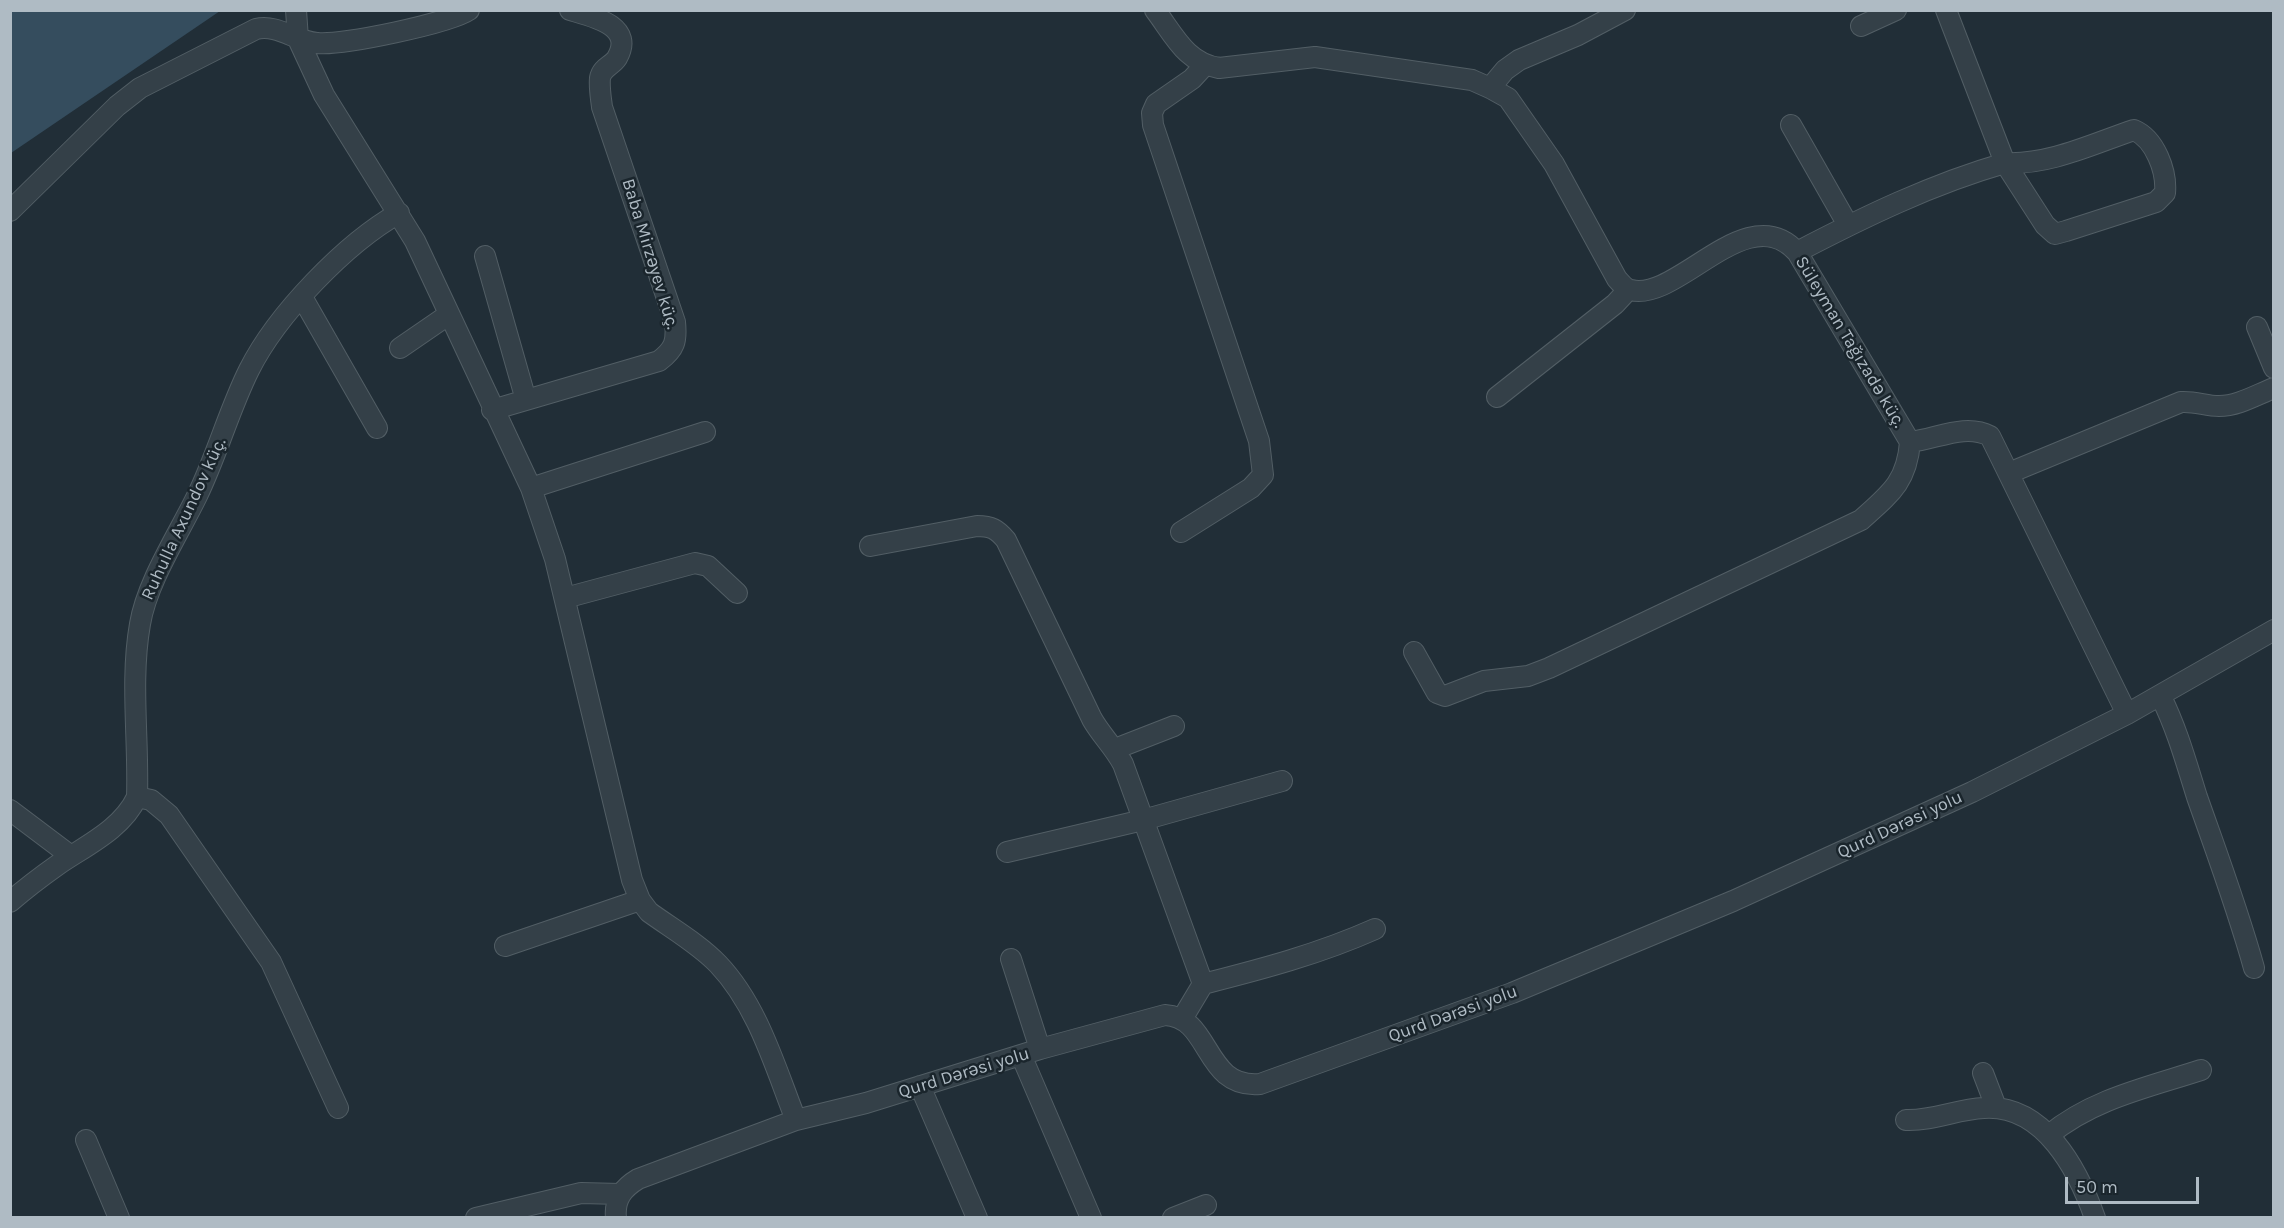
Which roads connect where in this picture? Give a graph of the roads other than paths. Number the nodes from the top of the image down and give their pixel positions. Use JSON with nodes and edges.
{"nodes":[{"id":1,"x":296,"y":10,"type":"edge"},
{"id":2,"x":469,"y":10,"type":"edge"},
{"id":3,"x":570,"y":10,"type":"edge"},
{"id":4,"x":1155,"y":10,"type":"edge"},
{"id":5,"x":1625,"y":10,"type":"edge"},
{"id":6,"x":1896,"y":10,"type":"edge"},
{"id":7,"x":1946,"y":10,"type":"edge"},
{"id":8,"x":1861,"y":26,"type":"dead end"},
{"id":9,"x":298,"y":39,"type":"junction"},
{"id":10,"x":1204,"y":66,"type":"junction"},
{"id":11,"x":1490,"y":88,"type":"junction"},
{"id":12,"x":1791,"y":125,"type":"dead end"},
{"id":13,"x":2005,"y":164,"type":"junction"},
{"id":14,"x":10,"y":211,"type":"edge"},
{"id":15,"x":399,"y":213,"type":"junction"},
{"id":16,"x":1848,"y":225,"type":"junction"},
{"id":17,"x":1797,"y":252,"type":"junction"},
{"id":18,"x":484,"y":256,"type":"dead end"},
{"id":19,"x":1628,"y":290,"type":"junction"},
{"id":20,"x":302,"y":297,"type":"junction"},
{"id":21,"x":448,"y":315,"type":"junction"},
{"id":22,"x":2257,"y":327,"type":"dead end"},
{"id":23,"x":400,"y":348,"type":"dead end"},
{"id":24,"x":2274,"y":368,"type":"edge"},
{"id":25,"x":2274,"y":388,"type":"edge"},
{"id":26,"x":1497,"y":397,"type":"dead end"},
{"id":27,"x":526,"y":400,"type":"junction"},
{"id":28,"x":492,"y":410,"type":"junction"},
{"id":29,"x":377,"y":428,"type":"dead end"},
{"id":30,"x":705,"y":432,"type":"dead end"},
{"id":31,"x":1910,"y":442,"type":"junction"},
{"id":32,"x":2009,"y":472,"type":"junction"},
{"id":33,"x":531,"y":488,"type":"junction"},
{"id":34,"x":1181,"y":532,"type":"dead end"},
{"id":35,"x":870,"y":546,"type":"dead end"},
{"id":36,"x":736,"y":592,"type":"dead end"},
{"id":37,"x":565,"y":598,"type":"junction"},
{"id":38,"x":2274,"y":630,"type":"edge"},
{"id":39,"x":1414,"y":652,"type":"dead end"},
{"id":40,"x":2161,"y":697,"type":"junction"},
{"id":41,"x":2127,"y":714,"type":"junction"},
{"id":42,"x":1174,"y":726,"type":"dead end"},
{"id":43,"x":1115,"y":749,"type":"junction"},
{"id":44,"x":1282,"y":781,"type":"dead end"},
{"id":45,"x":137,"y":797,"type":"junction"},
{"id":46,"x":10,"y":810,"type":"edge"},
{"id":47,"x":1143,"y":820,"type":"junction"},
{"id":48,"x":1007,"y":852,"type":"dead end"},
{"id":49,"x":71,"y":856,"type":"junction"},
{"id":50,"x":640,"y":900,"type":"junction"},
{"id":51,"x":10,"y":902,"type":"edge"},
{"id":52,"x":1375,"y":929,"type":"dead end"},
{"id":53,"x":505,"y":946,"type":"dead end"},
{"id":54,"x":1011,"y":959,"type":"dead end"},
{"id":55,"x":2254,"y":968,"type":"dead end"},
{"id":56,"x":1203,"y":984,"type":"junction"},
{"id":57,"x":1182,"y":1019,"type":"junction"},
{"id":58,"x":1040,"y":1049,"type":"junction"},
{"id":59,"x":1021,"y":1055,"type":"junction"},
{"id":60,"x":2201,"y":1071,"type":"dead end"},
{"id":61,"x":1983,"y":1073,"type":"dead end"},
{"id":62,"x":920,"y":1086,"type":"junction"},
{"id":63,"x":1996,"y":1107,"type":"junction"},
{"id":64,"x":338,"y":1108,"type":"dead end"},
{"id":65,"x":795,"y":1120,"type":"junction"},
{"id":66,"x":1906,"y":1120,"type":"dead end"},
{"id":67,"x":2049,"y":1135,"type":"junction"},
{"id":68,"x":86,"y":1140,"type":"dead end"},
{"id":69,"x":620,"y":1194,"type":"junction"},
{"id":70,"x":1206,"y":1205,"type":"dead end"},
{"id":71,"x":119,"y":1218,"type":"edge"},
{"id":72,"x":476,"y":1218,"type":"edge"},
{"id":73,"x":616,"y":1218,"type":"edge"},
{"id":74,"x":977,"y":1218,"type":"edge"},
{"id":75,"x":1090,"y":1218,"type":"edge"},
{"id":76,"x":1173,"y":1218,"type":"edge"},
{"id":77,"x":2095,"y":1218,"type":"edge"}],
"edges":[{"from":1,"to":9,"type":"street"},
{"from":2,"to":9,"type":"street"},
{"from":3,"to":27,"type":"street","name":"Baba Mirzəyev küç."},
{"from":4,"to":10,"type":"street"},
{"from":5,"to":11,"type":"street"},
{"from":6,"to":8,"type":"street"},
{"from":7,"to":13,"type":"street"},
{"from":9,"to":14,"type":"street"},
{"from":9,"to":15,"type":"street"},
{"from":10,"to":11,"type":"street"},
{"from":10,"to":34,"type":"street"},
{"from":11,"to":19,"type":"street"},
{"from":12,"to":16,"type":"street"},
{"from":13,"to":13,"type":"street"},
{"from":13,"to":16,"type":"street"},
{"from":15,"to":20,"type":"street","name":"Ruhulla Axundov küç."},
{"from":15,"to":21,"type":"street"},
{"from":16,"to":17,"type":"street"},
{"from":17,"to":19,"type":"street","name":"Süleyman Tağızadə küç."},
{"from":17,"to":31,"type":"street","name":"Süleyman Tağızadə küç."},
{"from":18,"to":27,"type":"street"},
{"from":19,"to":26,"type":"street"},
{"from":20,"to":29,"type":"street"},
{"from":20,"to":45,"type":"street","name":"Ruhulla Axundov küç."},
{"from":21,"to":23,"type":"street"},
{"from":21,"to":28,"type":"street"},
{"from":22,"to":24,"type":"street"},
{"from":25,"to":32,"type":"street"},
{"from":27,"to":28,"type":"street","name":"Baba Mirzəyev küç."},
{"from":28,"to":33,"type":"street"},
{"from":30,"to":33,"type":"street"},
{"from":31,"to":32,"type":"street","name":"Süleyman Tağızadə küç."},
{"from":31,"to":39,"type":"street"},
{"from":32,"to":41,"type":"street","name":"Süleyman Tağızadə küç."},
{"from":33,"to":37,"type":"street"},
{"from":35,"to":43,"type":"street"},
{"from":36,"to":37,"type":"street"},
{"from":37,"to":50,"type":"street"},
{"from":38,"to":40,"type":"street","name":"Qurd Dərəsi yolu"},
{"from":40,"to":41,"type":"street","name":"Qurd Dərəsi yolu"},
{"from":40,"to":55,"type":"street"},
{"from":41,"to":57,"type":"street","name":"Qurd Dərəsi yolu"},
{"from":42,"to":43,"type":"street"},
{"from":43,"to":47,"type":"street"},
{"from":44,"to":47,"type":"street"},
{"from":45,"to":49,"type":"street"},
{"from":45,"to":64,"type":"street"},
{"from":46,"to":49,"type":"street"},
{"from":47,"to":48,"type":"street"},
{"from":47,"to":56,"type":"street"},
{"from":49,"to":51,"type":"street"},
{"from":50,"to":53,"type":"street"},
{"from":50,"to":65,"type":"street"},
{"from":52,"to":56,"type":"street"},
{"from":54,"to":58,"type":"street"},
{"from":56,"to":57,"type":"street"},
{"from":57,"to":58,"type":"street","name":"Qurd Dərəsi yolu"},
{"from":58,"to":59,"type":"street","name":"Qurd Dərəsi yolu"},
{"from":59,"to":62,"type":"street","name":"Qurd Dərəsi yolu"},
{"from":59,"to":75,"type":"street"},
{"from":60,"to":67,"type":"street"},
{"from":61,"to":63,"type":"street"},
{"from":62,"to":65,"type":"street","name":"Qurd Dərəsi yolu"},
{"from":62,"to":74,"type":"street"},
{"from":63,"to":66,"type":"street"},
{"from":63,"to":67,"type":"street"},
{"from":65,"to":69,"type":"street","name":"Qurd Dərəsi yolu"},
{"from":67,"to":77,"type":"street"},
{"from":68,"to":71,"type":"street"},
{"from":69,"to":72,"type":"street"},
{"from":69,"to":73,"type":"street"},
{"from":70,"to":76,"type":"street"}]}
